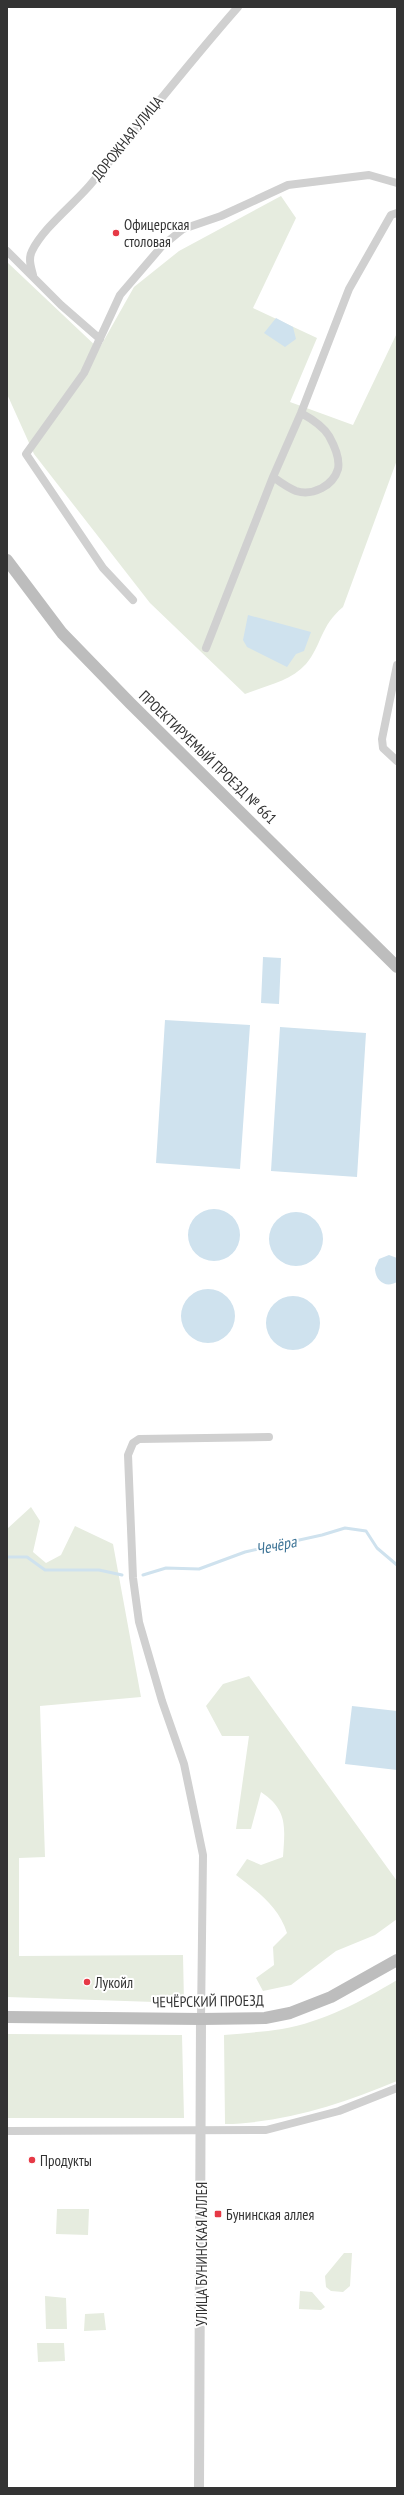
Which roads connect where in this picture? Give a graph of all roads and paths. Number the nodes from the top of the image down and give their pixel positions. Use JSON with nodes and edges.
{"nodes":[{"id":1,"x":238,"y":7,"type":"edge"},
{"id":2,"x":397,"y":183,"type":"edge"},
{"id":3,"x":397,"y":213,"type":"edge"},
{"id":4,"x":7,"y":251,"type":"edge"},
{"id":5,"x":33,"y":275,"type":"junction"},
{"id":6,"x":100,"y":339,"type":"junction"},
{"id":7,"x":301,"y":413,"type":"junction"},
{"id":8,"x":273,"y":477,"type":"junction"},
{"id":9,"x":7,"y":560,"type":"edge"},
{"id":10,"x":133,"y":600,"type":"dead end"},
{"id":11,"x":206,"y":648,"type":"dead end"},
{"id":12,"x":397,"y":665,"type":"edge"},
{"id":13,"x":397,"y":761,"type":"edge"},
{"id":14,"x":397,"y":967,"type":"edge"},
{"id":15,"x":269,"y":1437,"type":"dead end"},
{"id":16,"x":397,"y":1960,"type":"edge"},
{"id":17,"x":7,"y":2017,"type":"edge"},
{"id":18,"x":201,"y":2019,"type":"junction"},
{"id":19,"x":397,"y":2088,"type":"edge"},
{"id":20,"x":7,"y":2131,"type":"edge"},
{"id":21,"x":202,"y":2131,"type":"junction"},
{"id":22,"x":199,"y":2488,"type":"edge"}],
"edges":[{"from":1,"to":5,"type":"street","name":"ДОРОЖНАЯ УЛИЦА"},
{"from":2,"to":6,"type":"street"},
{"from":3,"to":7,"type":"street"},
{"from":4,"to":5,"type":"street"},
{"from":5,"to":6,"type":"street"},
{"from":6,"to":10,"type":"street"},
{"from":7,"to":8,"type":"street"},
{"from":7,"to":8,"type":"street"},
{"from":8,"to":11,"type":"street"},
{"from":9,"to":14,"type":"main road","name":"ПРОЕКТИРУЕМЫЙ ПРОЕЗД № 661"},
{"from":12,"to":13,"type":"street"},
{"from":15,"to":18,"type":"street"},
{"from":16,"to":18,"type":"main road","name":"ЧЕЧЁРСКИЙ ПРОЕЗД"},
{"from":17,"to":18,"type":"main road","name":"ЧЕЧЁРСКИЙ ПРОЕЗД"},
{"from":18,"to":21,"type":"street","name":"УЛИЦА БУНИНСКАЯ АЛЛЕЯ"},
{"from":19,"to":21,"type":"street"},
{"from":20,"to":21,"type":"street"},
{"from":21,"to":22,"type":"street","name":"УЛИЦА БУНИНСКАЯ АЛЛЕЯ"}]}
